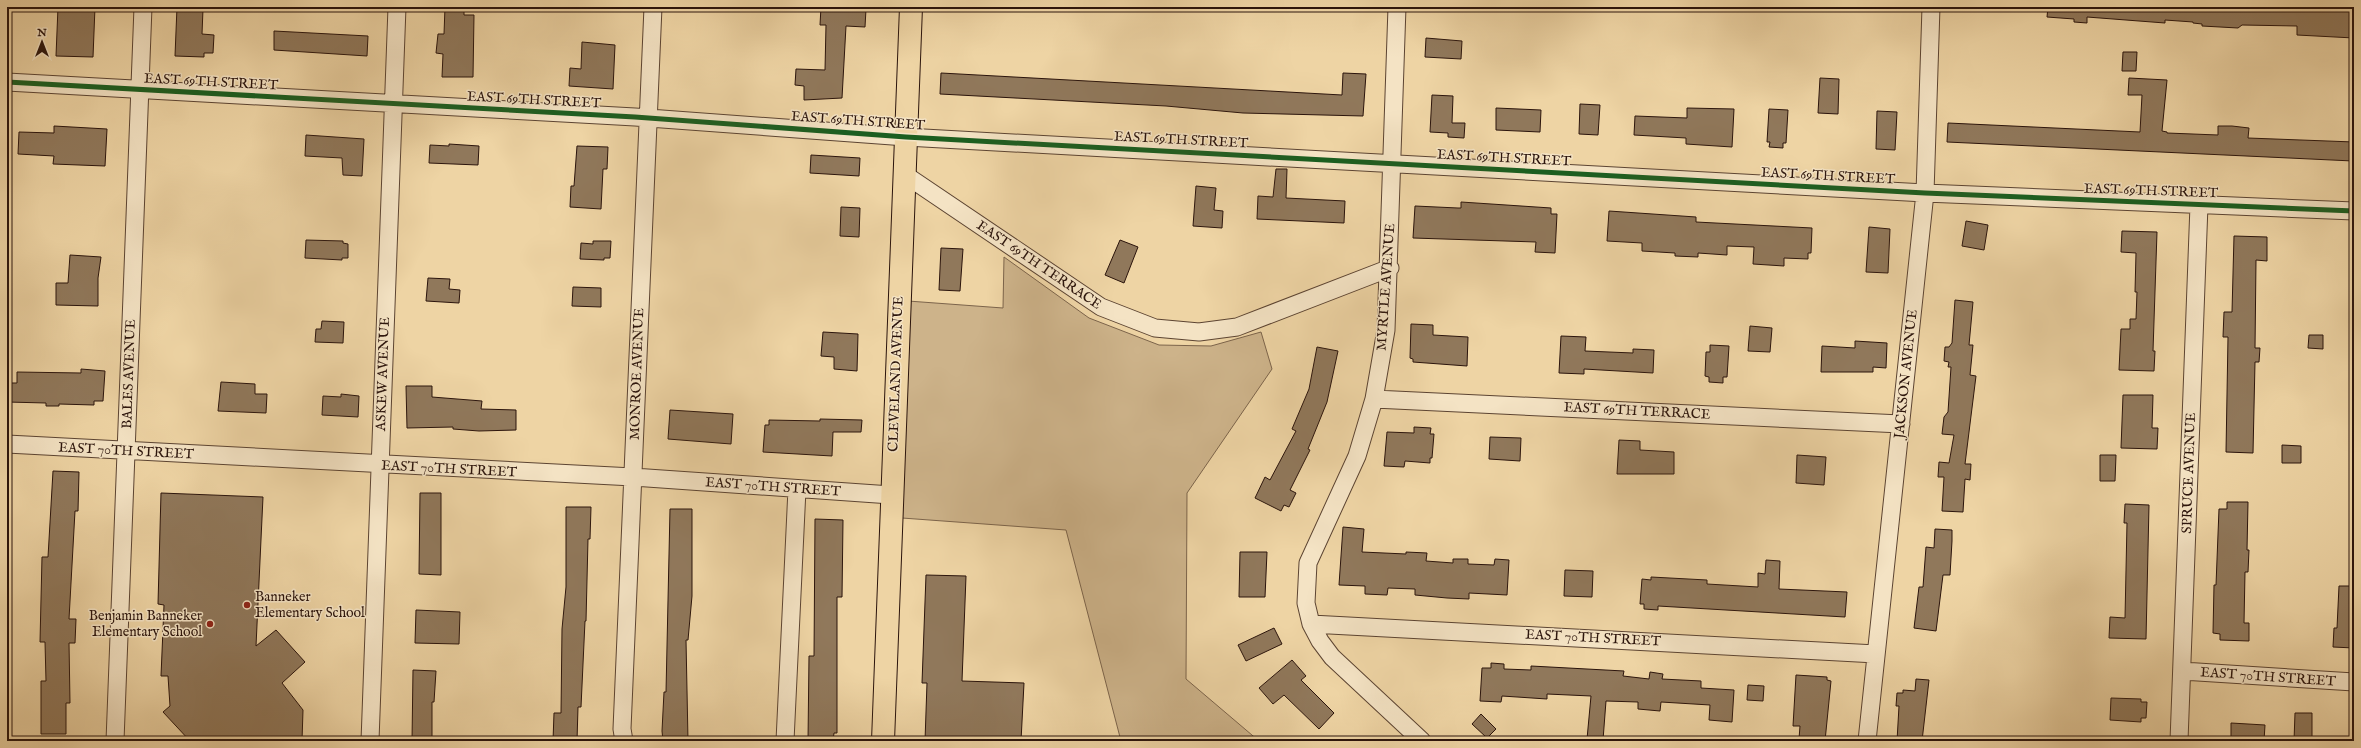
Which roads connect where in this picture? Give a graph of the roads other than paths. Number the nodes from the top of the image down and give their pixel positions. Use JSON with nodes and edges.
{"nodes":[{"id":1,"x":143,"y":7,"type":"edge"},
{"id":2,"x":398,"y":7,"type":"edge"},
{"id":3,"x":653,"y":7,"type":"edge"},
{"id":4,"x":911,"y":7,"type":"edge"},
{"id":5,"x":1397,"y":7,"type":"edge"},
{"id":6,"x":1931,"y":7,"type":"edge"},
{"id":7,"x":7,"y":82,"type":"edge"},
{"id":8,"x":140,"y":90,"type":"junction"},
{"id":9,"x":394,"y":105,"type":"junction"},
{"id":10,"x":648,"y":118,"type":"junction"},
{"id":11,"x":906,"y":137,"type":"junction"},
{"id":12,"x":1391,"y":164,"type":"junction"},
{"id":13,"x":904,"y":174,"type":"junction"},
{"id":14,"x":1925,"y":193,"type":"junction"},
{"id":15,"x":2199,"y":205,"type":"junction"},
{"id":16,"x":2354,"y":211,"type":"edge"},
{"id":17,"x":1390,"y":268,"type":"junction"},
{"id":18,"x":1374,"y":399,"type":"junction"},
{"id":19,"x":1901,"y":424,"type":"junction"},
{"id":20,"x":7,"y":444,"type":"edge"},
{"id":21,"x":126,"y":451,"type":"junction"},
{"id":22,"x":379,"y":465,"type":"junction"},
{"id":23,"x":633,"y":477,"type":"junction"},
{"id":24,"x":797,"y":489,"type":"junction"},
{"id":25,"x":891,"y":495,"type":"junction"},
{"id":26,"x":1311,"y":624,"type":"junction"},
{"id":27,"x":1876,"y":654,"type":"junction"},
{"id":28,"x":2182,"y":671,"type":"junction"},
{"id":29,"x":2354,"y":682,"type":"edge"},
{"id":30,"x":115,"y":741,"type":"edge"},
{"id":31,"x":370,"y":741,"type":"edge"},
{"id":32,"x":624,"y":741,"type":"edge"},
{"id":33,"x":785,"y":741,"type":"edge"},
{"id":34,"x":883,"y":741,"type":"edge"},
{"id":35,"x":1422,"y":741,"type":"edge"},
{"id":36,"x":1867,"y":741,"type":"edge"},
{"id":37,"x":2179,"y":741,"type":"edge"}],
"edges":[{"from":1,"to":8,"type":"street","name":"BALES AVENUE"},
{"from":2,"to":9,"type":"street","name":"ASKEW AVENUE"},
{"from":3,"to":10,"type":"street","name":"MONROE AVENUE"},
{"from":4,"to":11,"type":"main road","name":"CLEVELAND AVENUE"},
{"from":5,"to":12,"type":"street","name":"MYRTLE AVENUE"},
{"from":6,"to":14,"type":"street","name":"JACKSON AVENUE"},
{"from":7,"to":8,"type":"street","name":"EAST 69TH STREET"},
{"from":8,"to":9,"type":"street","name":"EAST 69TH STREET"},
{"from":8,"to":21,"type":"street","name":"BALES AVENUE"},
{"from":9,"to":10,"type":"street","name":"EAST 69TH STREET"},
{"from":9,"to":22,"type":"street","name":"ASKEW AVENUE"},
{"from":10,"to":11,"type":"street","name":"EAST 69TH STREET"},
{"from":10,"to":23,"type":"street","name":"MONROE AVENUE"},
{"from":11,"to":12,"type":"street","name":"EAST 69TH STREET"},
{"from":11,"to":13,"type":"main road","name":"CLEVELAND AVENUE"},
{"from":12,"to":14,"type":"street","name":"EAST 69TH STREET"},
{"from":12,"to":17,"type":"street","name":"MYRTLE AVENUE"},
{"from":13,"to":17,"type":"street","name":"EAST 69TH TERRACE"},
{"from":13,"to":25,"type":"main road","name":"CLEVELAND AVENUE"},
{"from":14,"to":15,"type":"street","name":"EAST 69TH STREET"},
{"from":14,"to":19,"type":"street","name":"JACKSON AVENUE"},
{"from":15,"to":16,"type":"street","name":"EAST 69TH STREET"},
{"from":15,"to":28,"type":"street","name":"SPRUCE AVENUE"},
{"from":17,"to":18,"type":"street","name":"MYRTLE AVENUE"},
{"from":18,"to":19,"type":"street","name":"EAST 69TH TERRACE"},
{"from":18,"to":26,"type":"street","name":"MYRTLE AVENUE"},
{"from":19,"to":27,"type":"street","name":"JACKSON AVENUE"},
{"from":20,"to":21,"type":"street","name":"EAST 70TH STREET"},
{"from":21,"to":22,"type":"street","name":"EAST 70TH STREET"},
{"from":21,"to":30,"type":"street","name":"BALES AVENUE"},
{"from":22,"to":23,"type":"street","name":"EAST 70TH STREET"},
{"from":22,"to":31,"type":"street","name":"ASKEW AVENUE"},
{"from":23,"to":24,"type":"street","name":"EAST 70TH STREET"},
{"from":23,"to":32,"type":"street","name":"MONROE AVENUE"},
{"from":24,"to":25,"type":"street","name":"EAST 70TH STREET"},
{"from":24,"to":33,"type":"street"},
{"from":25,"to":34,"type":"main road","name":"CLEVELAND AVENUE"},
{"from":26,"to":27,"type":"street","name":"EAST 70TH STREET"},
{"from":26,"to":35,"type":"street","name":"MYRTLE AVENUE"},
{"from":27,"to":36,"type":"street","name":"JACKSON AVENUE"},
{"from":28,"to":29,"type":"street","name":"EAST 70TH STREET"},
{"from":28,"to":37,"type":"street","name":"SPRUCE AVENUE"}]}
